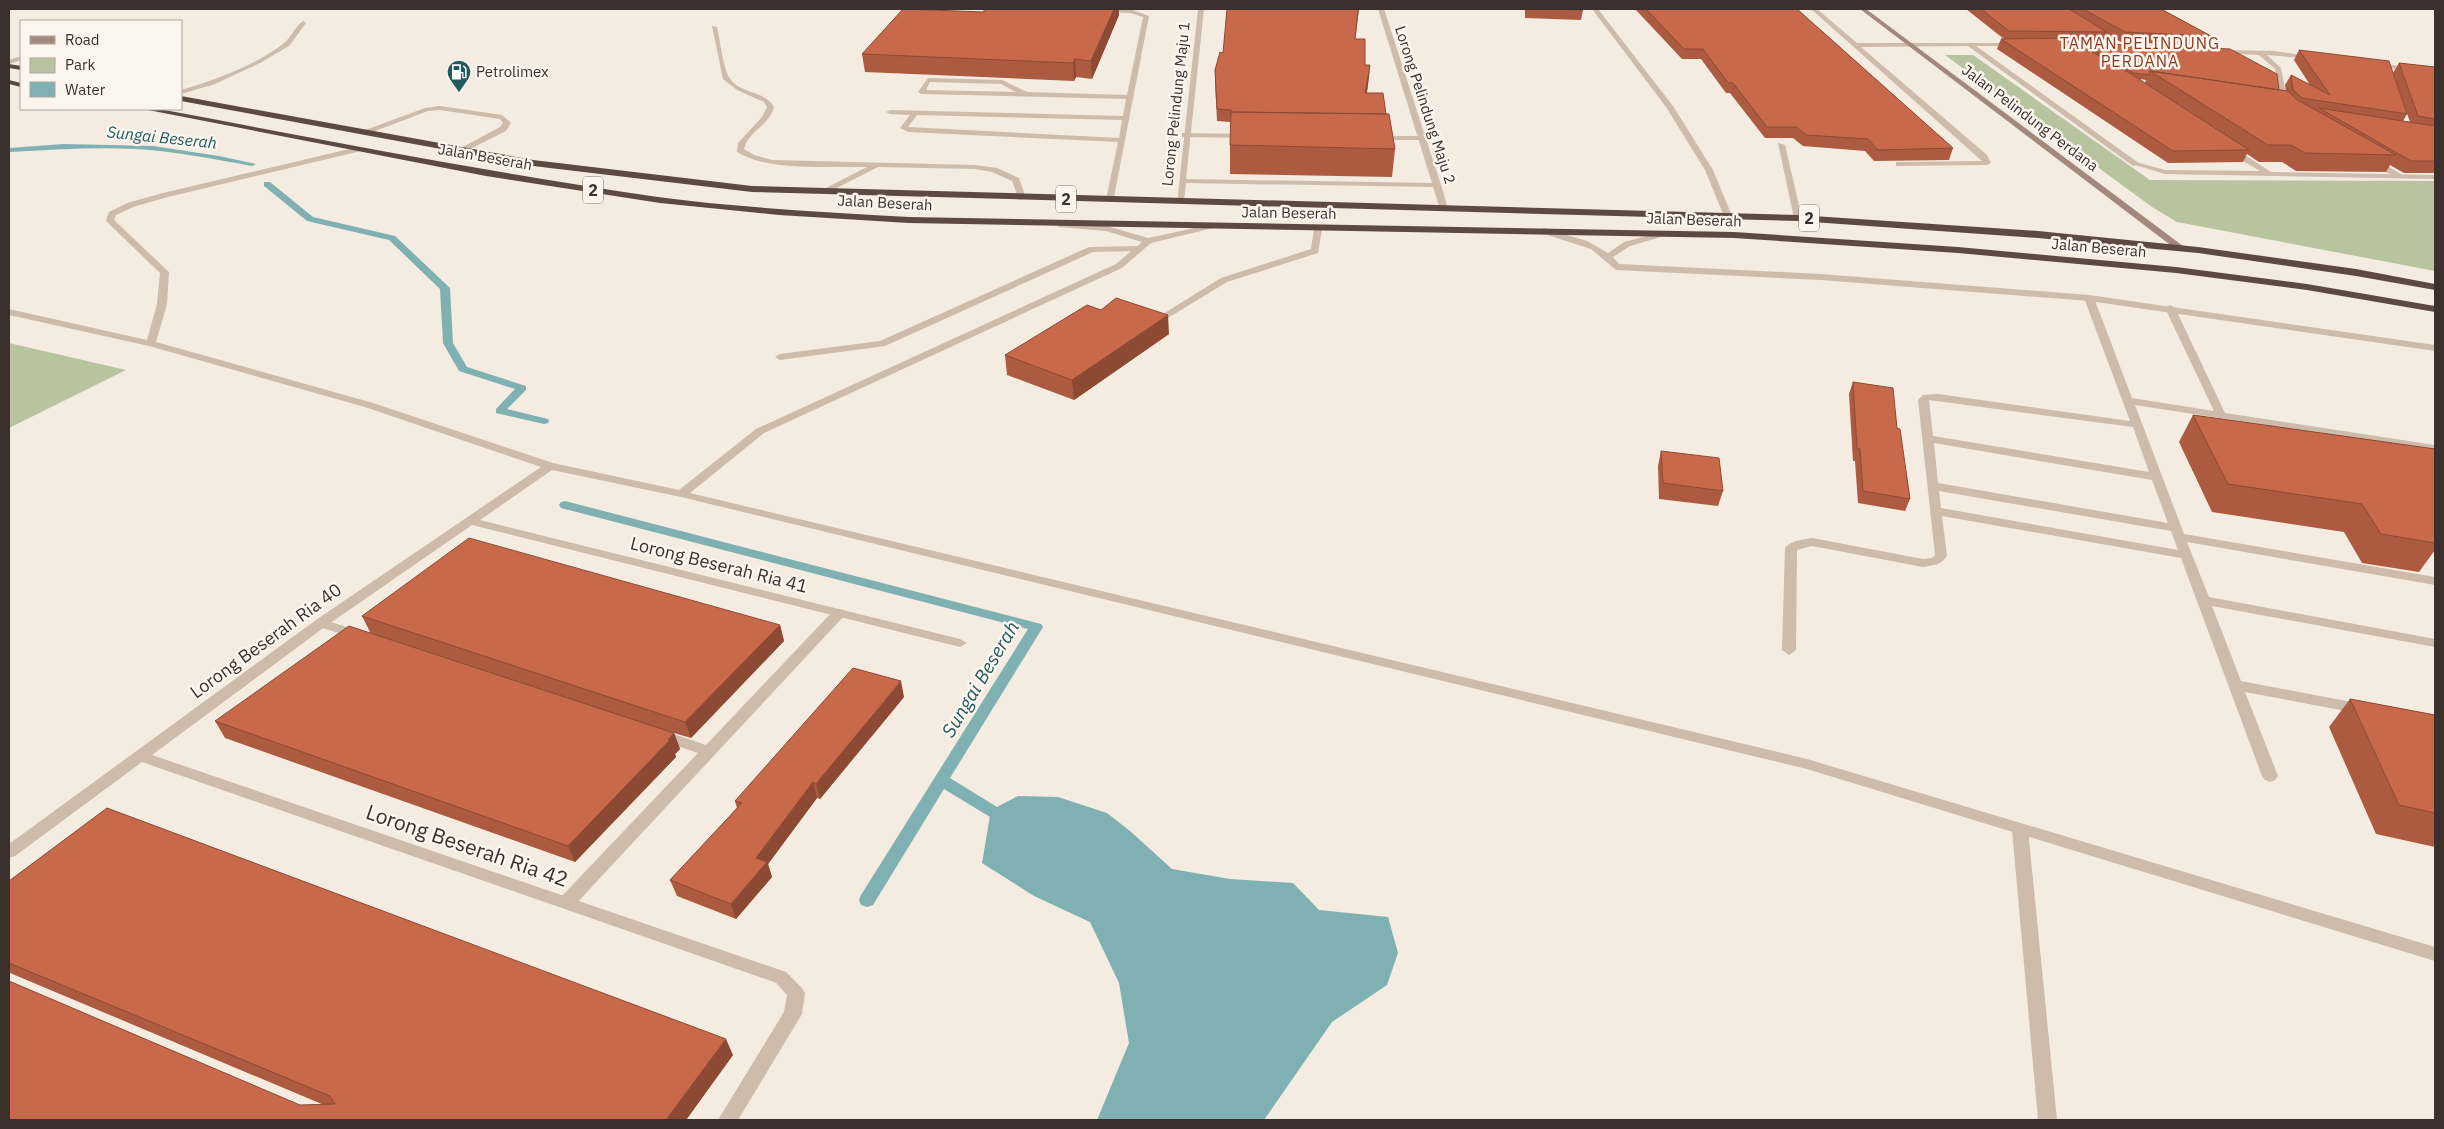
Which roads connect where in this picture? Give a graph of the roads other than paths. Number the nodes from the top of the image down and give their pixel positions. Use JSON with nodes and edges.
{"nodes":[{"id":1,"x":1100,"y":9,"type":"edge"},
{"id":2,"x":1201,"y":9,"type":"edge"},
{"id":3,"x":1381,"y":9,"type":"edge"},
{"id":4,"x":1595,"y":9,"type":"edge"},
{"id":5,"x":1814,"y":9,"type":"edge"},
{"id":6,"x":1864,"y":9,"type":"edge"},
{"id":7,"x":1090,"y":10,"type":"edge"},
{"id":8,"x":303,"y":23,"type":"dead end"},
{"id":9,"x":2080,"y":23,"type":"edge"},
{"id":10,"x":714,"y":27,"type":"dead end"},
{"id":11,"x":2190,"y":33,"type":"edge"},
{"id":12,"x":1969,"y":44,"type":"junction"},
{"id":13,"x":2026,"y":44,"type":"edge"},
{"id":14,"x":1856,"y":45,"type":"junction"},
{"id":15,"x":1910,"y":45,"type":"junction"},
{"id":16,"x":2105,"y":46,"type":"edge"},
{"id":17,"x":2120,"y":48,"type":"junction"},
{"id":18,"x":2129,"y":48,"type":"edge"},
{"id":19,"x":2205,"y":51,"type":"edge"},
{"id":20,"x":2225,"y":52,"type":"junction"},
{"id":21,"x":2261,"y":53,"type":"junction"},
{"id":22,"x":2321,"y":58,"type":"edge"},
{"id":23,"x":2368,"y":64,"type":"edge"},
{"id":24,"x":2386,"y":66,"type":"junction"},
{"id":25,"x":2435,"y":72,"type":"edge"},
{"id":26,"x":2389,"y":75,"type":"edge"},
{"id":27,"x":182,"y":92,"type":"edge"},
{"id":28,"x":1027,"y":94,"type":"junction"},
{"id":29,"x":1130,"y":97,"type":"junction"},
{"id":30,"x":182,"y":98,"type":"edge"},
{"id":31,"x":2274,"y":102,"type":"edge"},
{"id":32,"x":2283,"y":103,"type":"junction"},
{"id":33,"x":152,"y":110,"type":"edge"},
{"id":34,"x":890,"y":112,"type":"dead end"},
{"id":35,"x":2292,"y":112,"type":"edge"},
{"id":36,"x":915,"y":113,"type":"junction"},
{"id":37,"x":1126,"y":118,"type":"junction"},
{"id":38,"x":364,"y":132,"type":"junction"},
{"id":39,"x":1185,"y":135,"type":"junction"},
{"id":40,"x":1254,"y":136,"type":"edge"},
{"id":41,"x":1362,"y":138,"type":"edge"},
{"id":42,"x":1422,"y":138,"type":"junction"},
{"id":43,"x":1122,"y":140,"type":"junction"},
{"id":44,"x":1781,"y":145,"type":"edge"},
{"id":45,"x":2223,"y":145,"type":"edge"},
{"id":46,"x":358,"y":149,"type":"junction"},
{"id":47,"x":464,"y":150,"type":"junction"},
{"id":48,"x":2366,"y":156,"type":"edge"},
{"id":49,"x":880,"y":163,"type":"junction"},
{"id":50,"x":1899,"y":164,"type":"edge"},
{"id":51,"x":2269,"y":174,"type":"junction"},
{"id":52,"x":2400,"y":176,"type":"junction"},
{"id":53,"x":2435,"y":177,"type":"edge"},
{"id":54,"x":1182,"y":181,"type":"junction"},
{"id":55,"x":1436,"y":185,"type":"junction"},
{"id":56,"x":825,"y":192,"type":"junction"},
{"id":57,"x":1022,"y":198,"type":"junction"},
{"id":58,"x":1180,"y":202,"type":"junction"},
{"id":59,"x":1444,"y":209,"type":"junction"},
{"id":60,"x":1108,"y":212,"type":"junction"},
{"id":61,"x":1728,"y":216,"type":"junction"},
{"id":62,"x":1798,"y":218,"type":"junction"},
{"id":63,"x":1044,"y":222,"type":"junction"},
{"id":64,"x":1210,"y":226,"type":"junction"},
{"id":65,"x":1318,"y":228,"type":"junction"},
{"id":66,"x":1544,"y":231,"type":"junction"},
{"id":67,"x":1667,"y":234,"type":"junction"},
{"id":68,"x":1148,"y":240,"type":"junction"},
{"id":69,"x":2180,"y":248,"type":"junction"},
{"id":70,"x":1139,"y":249,"type":"junction"},
{"id":71,"x":1609,"y":256,"type":"junction"},
{"id":72,"x":2435,"y":286,"type":"edge"},
{"id":73,"x":2090,"y":298,"type":"junction"},
{"id":74,"x":2170,"y":308,"type":"junction"},
{"id":75,"x":2435,"y":309,"type":"edge"},
{"id":76,"x":9,"y":312,"type":"edge"},
{"id":77,"x":1160,"y":319,"type":"edge"},
{"id":78,"x":151,"y":344,"type":"junction"},
{"id":79,"x":2435,"y":348,"type":"edge"},
{"id":80,"x":780,"y":357,"type":"dead end"},
{"id":81,"x":2129,"y":401,"type":"junction"},
{"id":82,"x":2221,"y":415,"type":"junction"},
{"id":83,"x":2138,"y":425,"type":"junction"},
{"id":84,"x":1928,"y":439,"type":"junction"},
{"id":85,"x":2435,"y":448,"type":"edge"},
{"id":86,"x":550,"y":466,"type":"junction"},
{"id":87,"x":2157,"y":477,"type":"junction"},
{"id":88,"x":1933,"y":486,"type":"junction"},
{"id":89,"x":681,"y":494,"type":"junction"},
{"id":90,"x":1936,"y":511,"type":"junction"},
{"id":91,"x":470,"y":521,"type":"junction"},
{"id":92,"x":2178,"y":532,"type":"junction"},
{"id":93,"x":2186,"y":555,"type":"junction"},
{"id":94,"x":2435,"y":581,"type":"edge"},
{"id":95,"x":2204,"y":600,"type":"junction"},
{"id":96,"x":839,"y":613,"type":"junction"},
{"id":97,"x":321,"y":624,"type":"junction"},
{"id":98,"x":368,"y":639,"type":"edge"},
{"id":99,"x":960,"y":643,"type":"dead end"},
{"id":100,"x":2435,"y":643,"type":"edge"},
{"id":101,"x":1790,"y":650,"type":"dead end"},
{"id":102,"x":2235,"y":685,"type":"junction"},
{"id":103,"x":2378,"y":713,"type":"edge"},
{"id":104,"x":652,"y":732,"type":"edge"},
{"id":105,"x":709,"y":751,"type":"junction"},
{"id":106,"x":140,"y":756,"type":"junction"},
{"id":107,"x":2270,"y":776,"type":"dead end"},
{"id":108,"x":2020,"y":830,"type":"junction"},
{"id":109,"x":9,"y":852,"type":"edge"},
{"id":110,"x":566,"y":902,"type":"junction"},
{"id":111,"x":2435,"y":954,"type":"edge"},
{"id":112,"x":727,"y":1120,"type":"edge"},
{"id":113,"x":2048,"y":1120,"type":"edge"}],
"edges":[{"from":1,"to":7,"type":"street"},
{"from":1,"to":29,"type":"street"},
{"from":2,"to":39,"type":"street","name":"Lorong Pelindung Maju 1"},
{"from":3,"to":42,"type":"street","name":"Lorong Pelindung Maju 2"},
{"from":4,"to":61,"type":"street"},
{"from":5,"to":14,"type":"street"},
{"from":6,"to":15,"type":"street","name":"Jalan Pelindung Perdana"},
{"from":8,"to":27,"type":"street"},
{"from":9,"to":17,"type":"street"},
{"from":10,"to":49,"type":"street"},
{"from":11,"to":20,"type":"street"},
{"from":12,"to":13,"type":"street"},
{"from":12,"to":15,"type":"street"},
{"from":12,"to":51,"type":"street","name":"Jalan Pelindung Perdana"},
{"from":14,"to":15,"type":"street"},
{"from":14,"to":50,"type":"street"},
{"from":15,"to":69,"type":"street","name":"Jalan Pelindung Perdana"},
{"from":16,"to":17,"type":"street"},
{"from":17,"to":18,"type":"street"},
{"from":19,"to":20,"type":"street"},
{"from":20,"to":21,"type":"street"},
{"from":21,"to":22,"type":"street"},
{"from":21,"to":32,"type":"street"},
{"from":23,"to":24,"type":"street"},
{"from":24,"to":25,"type":"street"},
{"from":24,"to":26,"type":"street"},
{"from":28,"to":28,"type":"street"},
{"from":28,"to":29,"type":"street"},
{"from":29,"to":37,"type":"street"},
{"from":30,"to":38,"type":"highway","name":"Jalan Beserah","number":"2"},
{"from":31,"to":32,"type":"street"},
{"from":32,"to":35,"type":"street"},
{"from":33,"to":46,"type":"highway","name":"Jalan Beserah","number":"2"},
{"from":34,"to":36,"type":"street"},
{"from":36,"to":37,"type":"street"},
{"from":36,"to":43,"type":"street"},
{"from":37,"to":43,"type":"street"},
{"from":38,"to":47,"type":"highway","name":"Jalan Beserah","number":"2"},
{"from":38,"to":47,"type":"street"},
{"from":39,"to":40,"type":"street"},
{"from":39,"to":54,"type":"street","name":"Lorong Pelindung Maju 1"},
{"from":41,"to":42,"type":"street"},
{"from":42,"to":55,"type":"street","name":"Lorong Pelindung Maju 2"},
{"from":43,"to":60,"type":"street"},
{"from":44,"to":62,"type":"street"},
{"from":45,"to":51,"type":"street"},
{"from":46,"to":63,"type":"highway","name":"Jalan Beserah","number":"2"},
{"from":46,"to":78,"type":"street"},
{"from":47,"to":56,"type":"highway","name":"Jalan Beserah","number":"2"},
{"from":48,"to":52,"type":"street"},
{"from":49,"to":56,"type":"street"},
{"from":49,"to":57,"type":"street"},
{"from":51,"to":52,"type":"street"},
{"from":52,"to":53,"type":"street"},
{"from":54,"to":55,"type":"street"},
{"from":54,"to":58,"type":"street","name":"Lorong Pelindung Maju 1"},
{"from":55,"to":59,"type":"street","name":"Lorong Pelindung Maju 2"},
{"from":56,"to":57,"type":"highway","name":"Jalan Beserah","number":"2"},
{"from":57,"to":60,"type":"highway","number":"2"},
{"from":58,"to":59,"type":"highway","name":"Jalan Beserah","number":"2"},
{"from":58,"to":60,"type":"highway","number":"2"},
{"from":59,"to":61,"type":"highway","name":"Jalan Beserah","number":"2"},
{"from":60,"to":63,"type":"highway","name":"Jalan Beserah","number":"2"},
{"from":60,"to":64,"type":"highway","name":"Jalan Beserah","number":"2"},
{"from":61,"to":62,"type":"highway","name":"Jalan Beserah","number":"2"},
{"from":62,"to":69,"type":"highway","name":"Jalan Beserah","number":"2"},
{"from":63,"to":68,"type":"street"},
{"from":64,"to":65,"type":"highway","name":"Jalan Beserah","number":"2"},
{"from":64,"to":68,"type":"street"},
{"from":65,"to":66,"type":"highway","name":"Jalan Beserah","number":"2"},
{"from":65,"to":77,"type":"street"},
{"from":66,"to":67,"type":"highway","name":"Jalan Beserah","number":"2"},
{"from":66,"to":71,"type":"street"},
{"from":67,"to":71,"type":"street"},
{"from":67,"to":75,"type":"highway","name":"Jalan Beserah","number":"2"},
{"from":68,"to":70,"type":"street"},
{"from":69,"to":72,"type":"highway","name":"Jalan Beserah","number":"2"},
{"from":70,"to":80,"type":"street"},
{"from":70,"to":89,"type":"street"},
{"from":71,"to":73,"type":"street"},
{"from":73,"to":74,"type":"street"},
{"from":73,"to":81,"type":"street"},
{"from":74,"to":79,"type":"street"},
{"from":74,"to":82,"type":"street"},
{"from":76,"to":78,"type":"street"},
{"from":78,"to":86,"type":"street"},
{"from":81,"to":82,"type":"street"},
{"from":81,"to":83,"type":"street"},
{"from":82,"to":85,"type":"street"},
{"from":83,"to":84,"type":"street"},
{"from":83,"to":87,"type":"street"},
{"from":84,"to":87,"type":"street"},
{"from":84,"to":88,"type":"street"},
{"from":86,"to":89,"type":"street"},
{"from":86,"to":91,"type":"street","name":"Lorong Beserah Ria 40"},
{"from":87,"to":92,"type":"street"},
{"from":88,"to":90,"type":"street"},
{"from":88,"to":92,"type":"street"},
{"from":89,"to":108,"type":"street"},
{"from":90,"to":93,"type":"street"},
{"from":90,"to":101,"type":"street"},
{"from":91,"to":96,"type":"street","name":"Lorong Beserah Ria 41"},
{"from":91,"to":97,"type":"street","name":"Lorong Beserah Ria 40"},
{"from":92,"to":93,"type":"street"},
{"from":92,"to":94,"type":"street"},
{"from":93,"to":95,"type":"street"},
{"from":95,"to":100,"type":"street"},
{"from":95,"to":102,"type":"street"},
{"from":96,"to":99,"type":"street","name":"Lorong Beserah Ria 41"},
{"from":96,"to":105,"type":"street"},
{"from":97,"to":98,"type":"street"},
{"from":97,"to":106,"type":"street","name":"Lorong Beserah Ria 40"},
{"from":102,"to":103,"type":"street"},
{"from":102,"to":107,"type":"street"},
{"from":104,"to":105,"type":"street"},
{"from":105,"to":110,"type":"street"},
{"from":106,"to":109,"type":"street","name":"Lorong Beserah Ria 40"},
{"from":106,"to":110,"type":"street","name":"Lorong Beserah Ria 42"},
{"from":108,"to":111,"type":"street"},
{"from":108,"to":113,"type":"street"},
{"from":110,"to":112,"type":"street","name":"Lorong Beserah Ria 42"}]}
